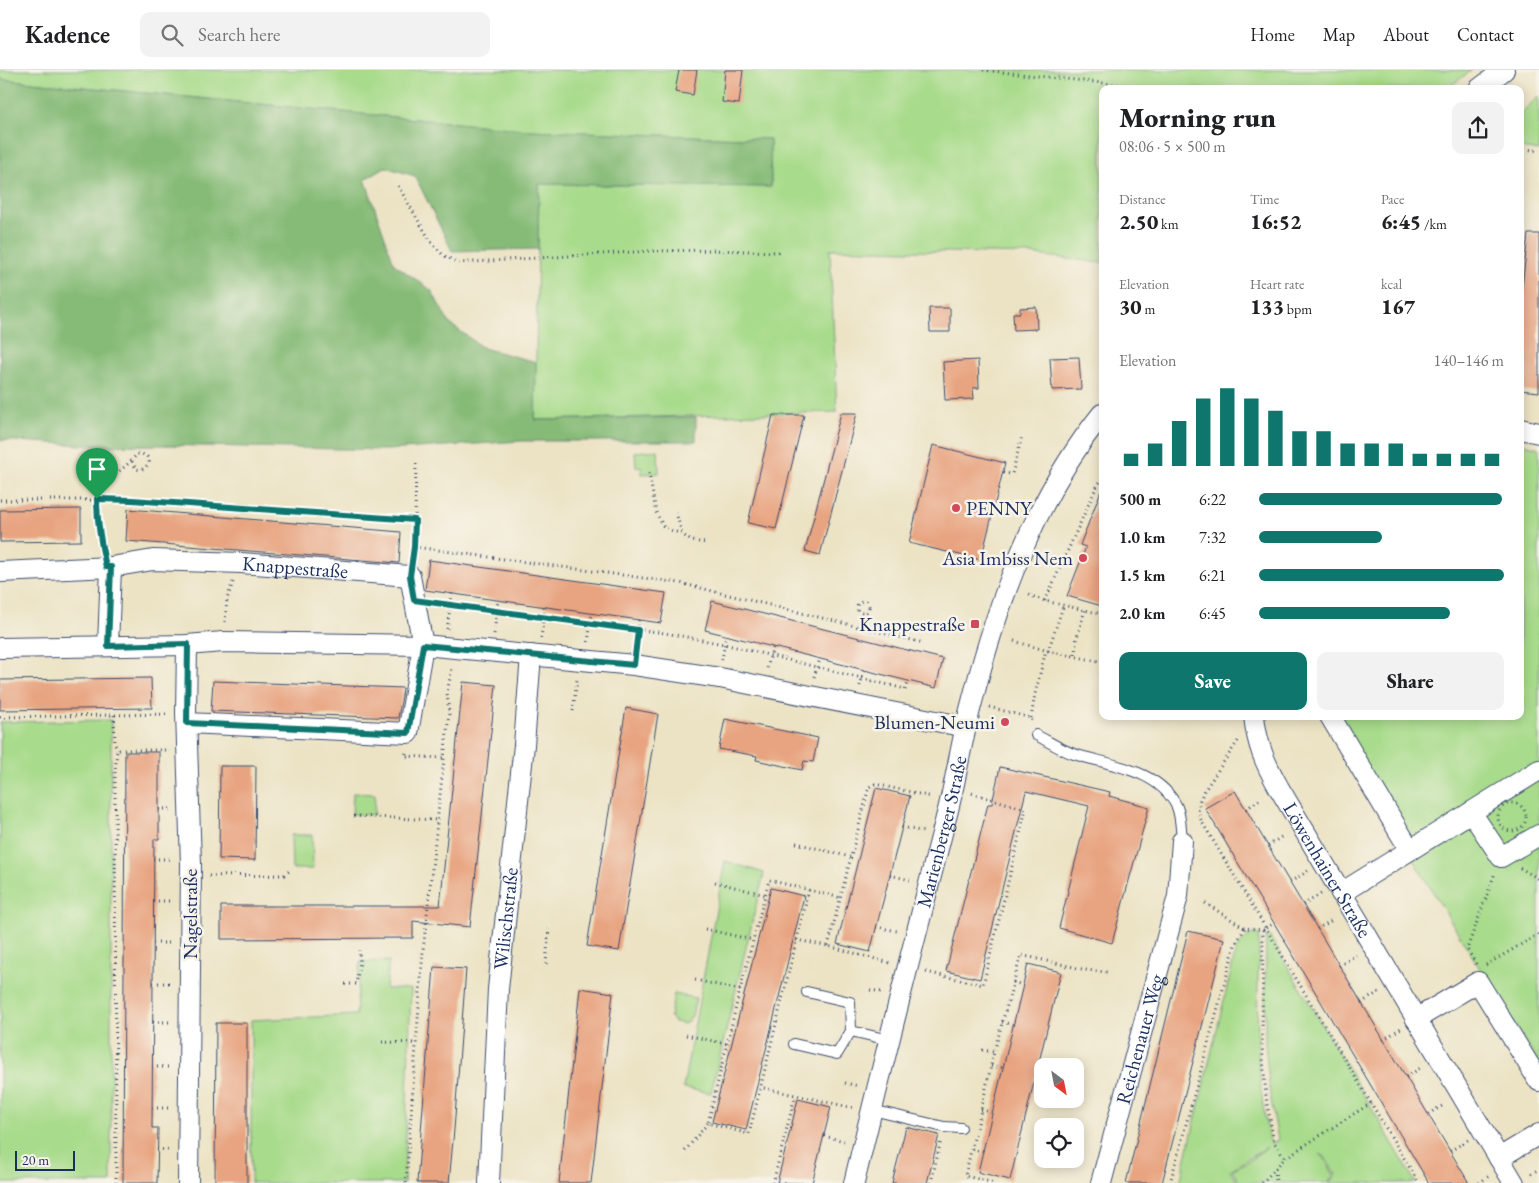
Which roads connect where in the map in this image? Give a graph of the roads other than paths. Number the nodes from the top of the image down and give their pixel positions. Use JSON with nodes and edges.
{"nodes":[{"id":1,"x":1504,"y":70,"type":"edge"},
{"id":2,"x":1484,"y":85,"type":"edge"},
{"id":3,"x":1099,"y":418,"type":"edge"},
{"id":4,"x":1524,"y":429,"type":"edge"},
{"id":5,"x":1539,"y":434,"type":"edge"},
{"id":6,"x":109,"y":567,"type":"junction"},
{"id":7,"x":0,"y":572,"type":"edge"},
{"id":8,"x":188,"y":644,"type":"junction"},
{"id":9,"x":423,"y":645,"type":"junction"},
{"id":10,"x":108,"y":646,"type":"junction"},
{"id":11,"x":0,"y":648,"type":"edge"},
{"id":12,"x":535,"y":655,"type":"junction"},
{"id":13,"x":187,"y":718,"type":"junction"},
{"id":14,"x":1254,"y":720,"type":"edge"},
{"id":15,"x":1332,"y":720,"type":"edge"},
{"id":16,"x":966,"y":727,"type":"junction"},
{"id":17,"x":1036,"y":735,"type":"road end"},
{"id":18,"x":1539,"y":770,"type":"edge"},
{"id":19,"x":1471,"y":812,"type":"junction"},
{"id":20,"x":1539,"y":835,"type":"edge"},
{"id":21,"x":1182,"y":841,"type":"joint"},
{"id":22,"x":1410,"y":850,"type":"junction"},
{"id":23,"x":1341,"y":893,"type":"junction"},
{"id":24,"x":807,"y":992,"type":"dead end"},
{"id":25,"x":1411,"y":1022,"type":"junction"},
{"id":26,"x":851,"y":1031,"type":"junction"},
{"id":27,"x":890,"y":1040,"type":"junction"},
{"id":28,"x":794,"y":1044,"type":"dead end"},
{"id":29,"x":1539,"y":1081,"type":"edge"},
{"id":30,"x":863,"y":1109,"type":"junction"},
{"id":31,"x":962,"y":1128,"type":"dead end"},
{"id":32,"x":1539,"y":1134,"type":"edge"},
{"id":33,"x":1499,"y":1158,"type":"junction"},
{"id":34,"x":188,"y":1183,"type":"edge"},
{"id":35,"x":489,"y":1183,"type":"edge"},
{"id":36,"x":854,"y":1183,"type":"edge"},
{"id":37,"x":1101,"y":1183,"type":"edge"},
{"id":38,"x":1514,"y":1183,"type":"edge"}],
"edges":[{"from":1,"to":2,"type":"street"},
{"from":3,"to":16,"type":"street","name":"Marienberger Straße"},
{"from":4,"to":5,"type":"street"},
{"from":6,"to":7,"type":"street","name":"Knappestraße"},
{"from":6,"to":9,"type":"street","name":"Knappestraße"},
{"from":6,"to":10,"type":"street"},
{"from":8,"to":9,"type":"street"},
{"from":8,"to":10,"type":"street"},
{"from":8,"to":13,"type":"street","name":"Nagelstraße"},
{"from":9,"to":12,"type":"street"},
{"from":9,"to":13,"type":"street"},
{"from":10,"to":11,"type":"street"},
{"from":12,"to":16,"type":"street"},
{"from":12,"to":35,"type":"street","name":"Wilischstraße"},
{"from":13,"to":34,"type":"street","name":"Nagelstraße"},
{"from":14,"to":23,"type":"street","name":"Löwenhainer Straße"},
{"from":15,"to":22,"type":"street"},
{"from":16,"to":27,"type":"street","name":"Marienberger Straße"},
{"from":17,"to":21,"type":"lane","name":"Reichenauer Weg"},
{"from":18,"to":19,"type":"street"},
{"from":19,"to":20,"type":"street"},
{"from":19,"to":22,"type":"street"},
{"from":21,"to":37,"type":"street","name":"Reichenauer Weg"},
{"from":22,"to":23,"type":"street"},
{"from":23,"to":25,"type":"street","name":"Löwenhainer Straße"},
{"from":24,"to":26,"type":"lane"},
{"from":25,"to":29,"type":"street"},
{"from":25,"to":33,"type":"street","name":"Löwenhainer Straße"},
{"from":26,"to":27,"type":"lane"},
{"from":26,"to":28,"type":"lane"},
{"from":27,"to":30,"type":"street","name":"Marienberger Straße"},
{"from":30,"to":31,"type":"lane"},
{"from":30,"to":36,"type":"street","name":"Marienberger Straße"},
{"from":32,"to":33,"type":"street"},
{"from":33,"to":38,"type":"street","name":"Löwenhainer Straße"}]}
